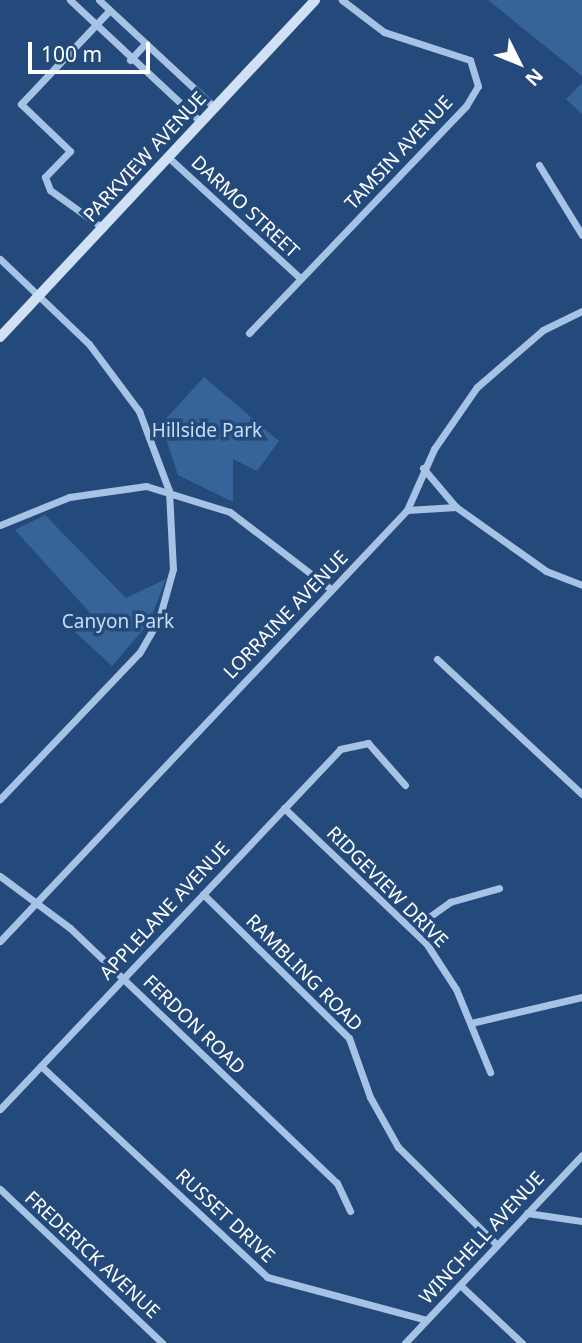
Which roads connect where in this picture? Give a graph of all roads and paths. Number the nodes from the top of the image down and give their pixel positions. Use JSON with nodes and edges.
{"nodes":[{"id":1,"x":70,"y":0,"type":"edge"},
{"id":2,"x":99,"y":0,"type":"edge"},
{"id":3,"x":315,"y":0,"type":"edge"},
{"id":4,"x":342,"y":0,"type":"edge"},
{"id":5,"x":110,"y":10,"type":"junction"},
{"id":6,"x":95,"y":25,"type":"junction"},
{"id":7,"x":146,"y":43,"type":"junction"},
{"id":8,"x":130,"y":60,"type":"junction"},
{"id":9,"x":214,"y":107,"type":"junction"},
{"id":10,"x":201,"y":122,"type":"junction"},
{"id":11,"x":168,"y":157,"type":"junction"},
{"id":12,"x":539,"y":166,"type":"dead end"},
{"id":13,"x":103,"y":228,"type":"junction"},
{"id":14,"x":582,"y":235,"type":"edge"},
{"id":15,"x":0,"y":259,"type":"edge"},
{"id":16,"x":301,"y":279,"type":"junction"},
{"id":17,"x":40,"y":296,"type":"junction"},
{"id":18,"x":582,"y":311,"type":"edge"},
{"id":19,"x":249,"y":333,"type":"dead end"},
{"id":20,"x":0,"y":337,"type":"edge"},
{"id":21,"x":423,"y":468,"type":"junction"},
{"id":22,"x":169,"y":491,"type":"junction"},
{"id":23,"x":456,"y":507,"type":"junction"},
{"id":24,"x":407,"y":510,"type":"junction"},
{"id":25,"x":0,"y":525,"type":"edge"},
{"id":26,"x":582,"y":585,"type":"edge"},
{"id":27,"x":331,"y":590,"type":"junction"},
{"id":28,"x":437,"y":659,"type":"dead end"},
{"id":29,"x":405,"y":785,"type":"dead end"},
{"id":30,"x":582,"y":794,"type":"edge"},
{"id":31,"x":0,"y":799,"type":"edge"},
{"id":32,"x":284,"y":808,"type":"junction"},
{"id":33,"x":0,"y":876,"type":"edge"},
{"id":34,"x":499,"y":888,"type":"dead end"},
{"id":35,"x":202,"y":894,"type":"junction"},
{"id":36,"x":37,"y":902,"type":"junction"},
{"id":37,"x":412,"y":929,"type":"junction"},
{"id":38,"x":0,"y":941,"type":"edge"},
{"id":39,"x":123,"y":979,"type":"junction"},
{"id":40,"x":582,"y":997,"type":"edge"},
{"id":41,"x":471,"y":1023,"type":"junction"},
{"id":42,"x":41,"y":1066,"type":"junction"},
{"id":43,"x":490,"y":1072,"type":"dead end"},
{"id":44,"x":0,"y":1109,"type":"edge"},
{"id":45,"x":582,"y":1155,"type":"edge"},
{"id":46,"x":0,"y":1189,"type":"edge"},
{"id":47,"x":350,"y":1211,"type":"dead end"},
{"id":48,"x":527,"y":1213,"type":"junction"},
{"id":49,"x":582,"y":1221,"type":"edge"},
{"id":50,"x":497,"y":1245,"type":"junction"},
{"id":51,"x":460,"y":1285,"type":"junction"},
{"id":52,"x":426,"y":1320,"type":"junction"},
{"id":53,"x":162,"y":1343,"type":"edge"},
{"id":54,"x":405,"y":1343,"type":"edge"},
{"id":55,"x":523,"y":1343,"type":"edge"}],
"edges":[{"from":1,"to":6,"type":"street"},
{"from":2,"to":5,"type":"street"},
{"from":3,"to":9,"type":"street","name":"PARKVIEW AVENUE"},
{"from":4,"to":16,"type":"street","name":"TAMSIN AVENUE"},
{"from":5,"to":6,"type":"street"},
{"from":5,"to":7,"type":"street"},
{"from":6,"to":8,"type":"street"},
{"from":6,"to":13,"type":"street"},
{"from":7,"to":8,"type":"street"},
{"from":7,"to":9,"type":"street"},
{"from":8,"to":10,"type":"street"},
{"from":9,"to":10,"type":"street","name":"PARKVIEW AVENUE"},
{"from":10,"to":11,"type":"street","name":"PARKVIEW AVENUE"},
{"from":11,"to":13,"type":"street","name":"PARKVIEW AVENUE"},
{"from":11,"to":16,"type":"street","name":"DARMO STREET"},
{"from":12,"to":14,"type":"street"},
{"from":13,"to":17,"type":"street","name":"PARKVIEW AVENUE"},
{"from":15,"to":17,"type":"street"},
{"from":16,"to":19,"type":"street","name":"TAMSIN AVENUE"},
{"from":17,"to":20,"type":"street","name":"PARKVIEW AVENUE"},
{"from":17,"to":22,"type":"street"},
{"from":18,"to":21,"type":"street","name":"LORRAINE AVENUE"},
{"from":21,"to":23,"type":"street"},
{"from":21,"to":24,"type":"street","name":"LORRAINE AVENUE"},
{"from":22,"to":25,"type":"street"},
{"from":22,"to":27,"type":"street"},
{"from":22,"to":31,"type":"street"},
{"from":23,"to":24,"type":"street"},
{"from":23,"to":26,"type":"street"},
{"from":24,"to":27,"type":"street","name":"LORRAINE AVENUE"},
{"from":27,"to":36,"type":"street","name":"LORRAINE AVENUE"},
{"from":28,"to":30,"type":"street"},
{"from":29,"to":32,"type":"street","name":"APPLELANE AVENUE"},
{"from":32,"to":35,"type":"street","name":"APPLELANE AVENUE"},
{"from":32,"to":37,"type":"street","name":"RIDGEVIEW DRIVE"},
{"from":33,"to":36,"type":"street","name":"FERDON ROAD"},
{"from":34,"to":37,"type":"street"},
{"from":35,"to":39,"type":"street","name":"APPLELANE AVENUE"},
{"from":35,"to":50,"type":"street","name":"RAMBLING ROAD"},
{"from":36,"to":38,"type":"street","name":"LORRAINE AVENUE"},
{"from":36,"to":39,"type":"street","name":"FERDON ROAD"},
{"from":37,"to":41,"type":"street","name":"RIDGEVIEW DRIVE"},
{"from":39,"to":42,"type":"street","name":"APPLELANE AVENUE"},
{"from":39,"to":47,"type":"street","name":"FERDON ROAD"},
{"from":40,"to":41,"type":"street"},
{"from":41,"to":43,"type":"street","name":"RIDGEVIEW DRIVE"},
{"from":42,"to":44,"type":"street","name":"APPLELANE AVENUE"},
{"from":42,"to":52,"type":"street","name":"RUSSET DRIVE"},
{"from":45,"to":48,"type":"street","name":"WINCHELL AVENUE"},
{"from":46,"to":53,"type":"street","name":"FREDERICK AVENUE"},
{"from":48,"to":49,"type":"street"},
{"from":48,"to":50,"type":"street","name":"WINCHELL AVENUE"},
{"from":50,"to":51,"type":"street","name":"WINCHELL AVENUE"},
{"from":51,"to":52,"type":"street","name":"WINCHELL AVENUE"},
{"from":51,"to":55,"type":"street"},
{"from":52,"to":54,"type":"street","name":"WINCHELL AVENUE"}]}
